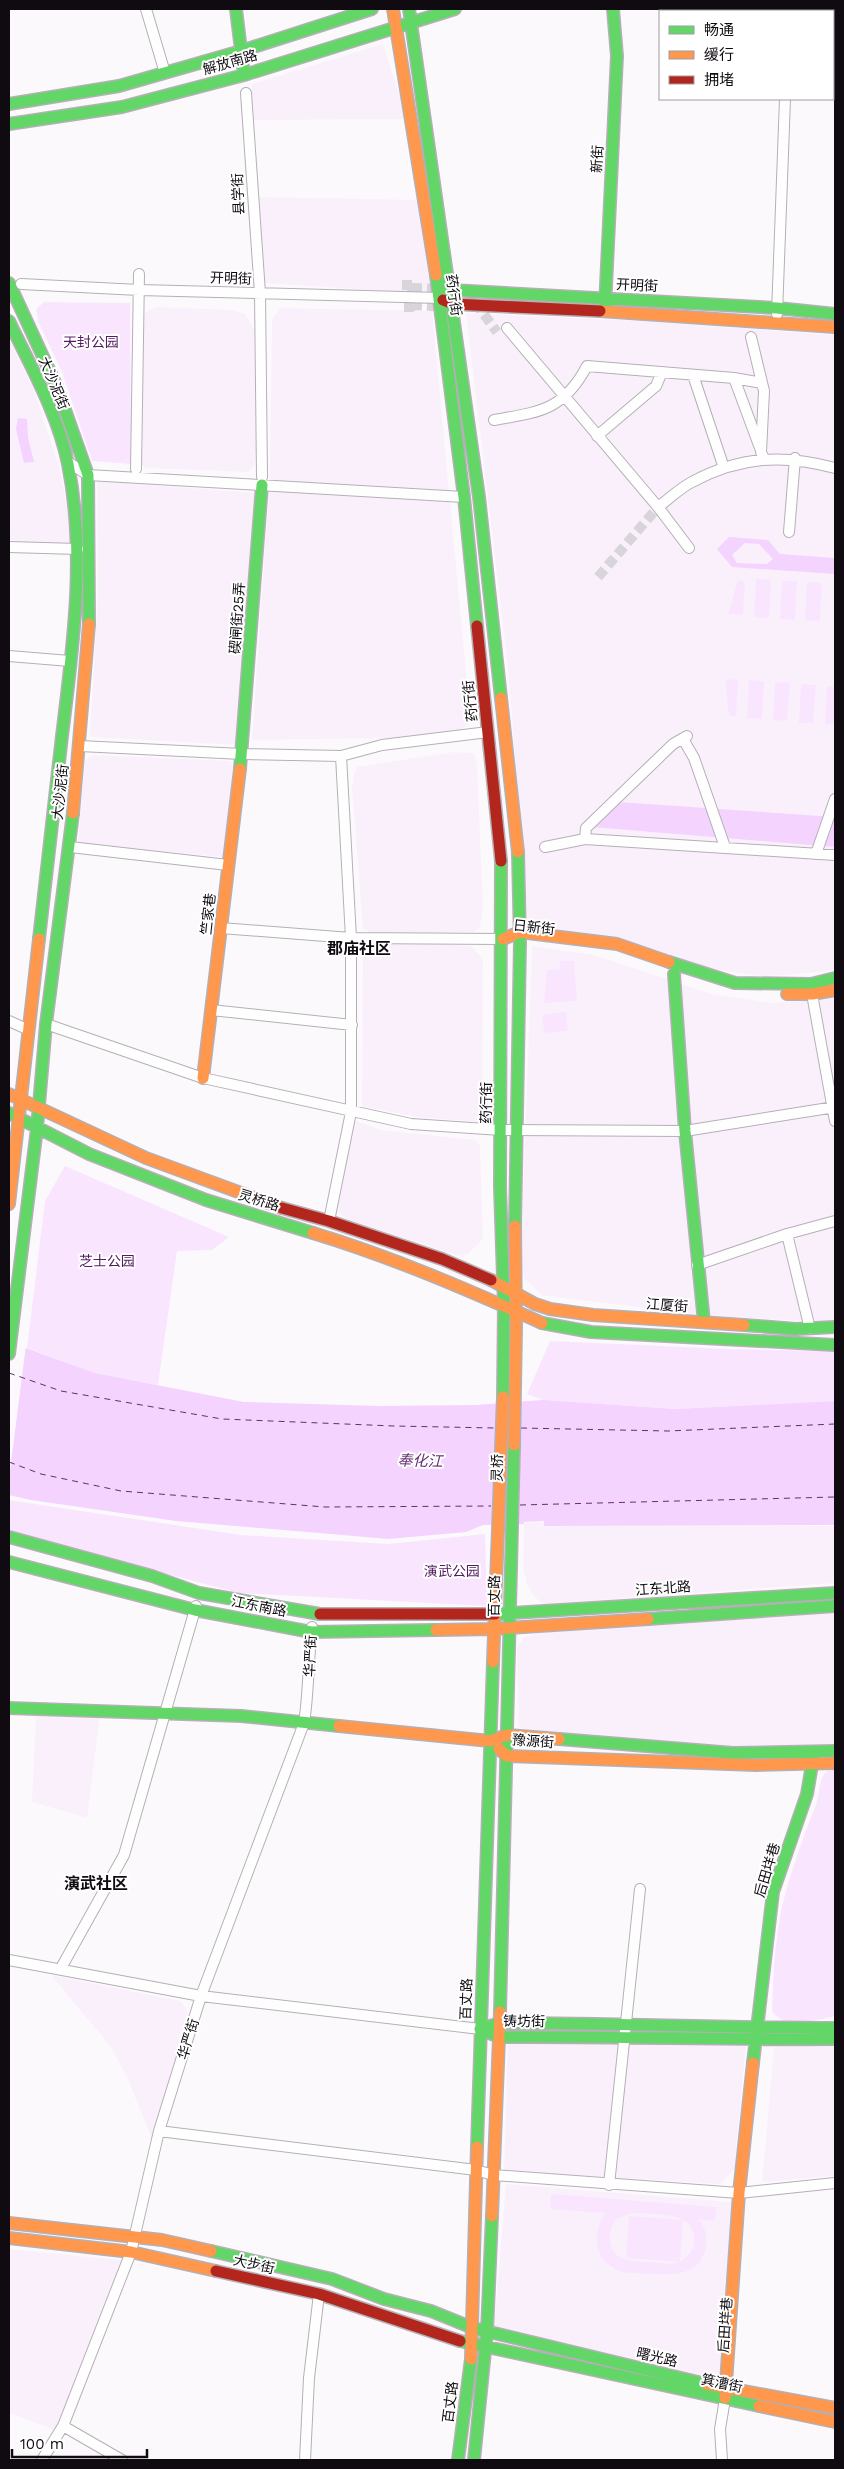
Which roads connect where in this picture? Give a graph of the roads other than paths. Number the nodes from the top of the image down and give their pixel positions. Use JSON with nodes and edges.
{"nodes":[{"id":1,"x":146,"y":9,"type":"edge"},
{"id":2,"x":236,"y":9,"type":"edge"},
{"id":3,"x":372,"y":9,"type":"edge"},
{"id":4,"x":393,"y":9,"type":"edge"},
{"id":5,"x":409,"y":9,"type":"edge"},
{"id":6,"x":455,"y":9,"type":"edge"},
{"id":7,"x":613,"y":9,"type":"edge"},
{"id":8,"x":411,"y":22,"type":"junction"},
{"id":9,"x":396,"y":27,"type":"junction"},
{"id":10,"x":241,"y":51,"type":"junction"},
{"id":11,"x":165,"y":73,"type":"junction"},
{"id":12,"x":244,"y":75,"type":"junction"},
{"id":13,"x":246,"y":93,"type":"dead end"},
{"id":14,"x":785,"y":100,"type":"edge"},
{"id":15,"x":9,"y":104,"type":"edge"},
{"id":16,"x":9,"y":124,"type":"edge"},
{"id":17,"x":139,"y":274,"type":"dead end"},
{"id":18,"x":9,"y":283,"type":"edge"},
{"id":19,"x":21,"y":284,"type":"dead end"},
{"id":20,"x":140,"y":290,"type":"junction"},
{"id":21,"x":451,"y":290,"type":"junction"},
{"id":22,"x":260,"y":293,"type":"junction"},
{"id":23,"x":440,"y":298,"type":"junction"},
{"id":24,"x":605,"y":298,"type":"junction"},
{"id":25,"x":453,"y":304,"type":"junction"},
{"id":26,"x":777,"y":308,"type":"junction"},
{"id":27,"x":605,"y":311,"type":"junction"},
{"id":28,"x":835,"y":314,"type":"edge"},
{"id":29,"x":9,"y":321,"type":"edge"},
{"id":30,"x":777,"y":322,"type":"junction"},
{"id":31,"x":835,"y":327,"type":"edge"},
{"id":32,"x":507,"y":328,"type":"tunnel mouth"},
{"id":33,"x":750,"y":337,"type":"dead end"},
{"id":34,"x":662,"y":372,"type":"junction"},
{"id":35,"x":693,"y":375,"type":"junction"},
{"id":36,"x":734,"y":378,"type":"junction"},
{"id":37,"x":762,"y":383,"type":"junction"},
{"id":38,"x":566,"y":397,"type":"junction"},
{"id":39,"x":494,"y":420,"type":"dead end"},
{"id":40,"x":597,"y":436,"type":"junction"},
{"id":41,"x":763,"y":455,"type":"junction"},
{"id":42,"x":795,"y":458,"type":"junction"},
{"id":43,"x":68,"y":462,"type":"junction"},
{"id":44,"x":724,"y":468,"type":"junction"},
{"id":45,"x":835,"y":468,"type":"edge"},
{"id":46,"x":136,"y":469,"type":"dead end"},
{"id":47,"x":88,"y":475,"type":"junction"},
{"id":48,"x":262,"y":481,"type":"junction"},
{"id":49,"x":464,"y":497,"type":"junction"},
{"id":50,"x":658,"y":507,"type":"junction"},
{"id":51,"x":789,"y":532,"type":"dead end"},
{"id":52,"x":9,"y":547,"type":"edge"},
{"id":53,"x":689,"y":548,"type":"dead end"},
{"id":54,"x":78,"y":549,"type":"junction"},
{"id":55,"x":9,"y":656,"type":"edge"},
{"id":56,"x":70,"y":661,"type":"junction"},
{"id":57,"x":488,"y":732,"type":"junction"},
{"id":58,"x":80,"y":746,"type":"junction"},
{"id":59,"x":242,"y":754,"type":"junction"},
{"id":60,"x":341,"y":756,"type":"junction"},
{"id":61,"x":835,"y":799,"type":"edge"},
{"id":62,"x":585,"y":839,"type":"junction"},
{"id":63,"x":723,"y":843,"type":"junction"},
{"id":64,"x":70,"y":846,"type":"junction"},
{"id":65,"x":545,"y":847,"type":"dead end"},
{"id":66,"x":817,"y":850,"type":"junction"},
{"id":67,"x":835,"y":855,"type":"edge"},
{"id":68,"x":228,"y":865,"type":"junction"},
{"id":69,"x":221,"y":928,"type":"junction"},
{"id":70,"x":520,"y":937,"type":"junction"},
{"id":71,"x":352,"y":938,"type":"junction"},
{"id":72,"x":503,"y":939,"type":"junction"},
{"id":73,"x":674,"y":974,"type":"junction"},
{"id":74,"x":835,"y":978,"type":"edge"},
{"id":75,"x":835,"y":990,"type":"edge"},
{"id":76,"x":812,"y":994,"type":"junction"},
{"id":77,"x":211,"y":1010,"type":"junction"},
{"id":78,"x":9,"y":1021,"type":"edge"},
{"id":79,"x":46,"y":1024,"type":"junction"},
{"id":80,"x":352,"y":1025,"type":"junction"},
{"id":81,"x":29,"y":1030,"type":"junction"},
{"id":82,"x":203,"y":1078,"type":"junction"},
{"id":83,"x":9,"y":1094,"type":"edge"},
{"id":84,"x":21,"y":1099,"type":"junction"},
{"id":85,"x":833,"y":1107,"type":"edge"},
{"id":86,"x":39,"y":1108,"type":"junction"},
{"id":87,"x":351,"y":1112,"type":"junction"},
{"id":88,"x":14,"y":1116,"type":"edge"},
{"id":89,"x":835,"y":1121,"type":"edge"},
{"id":90,"x":37,"y":1128,"type":"junction"},
{"id":91,"x":501,"y":1130,"type":"junction"},
{"id":92,"x":515,"y":1130,"type":"junction"},
{"id":93,"x":685,"y":1131,"type":"junction"},
{"id":94,"x":9,"y":1204,"type":"edge"},
{"id":95,"x":330,"y":1220,"type":"junction"},
{"id":96,"x":835,"y":1221,"type":"edge"},
{"id":97,"x":787,"y":1234,"type":"junction"},
{"id":98,"x":697,"y":1265,"type":"junction"},
{"id":99,"x":503,"y":1287,"type":"junction"},
{"id":100,"x":515,"y":1294,"type":"junction"},
{"id":101,"x":504,"y":1306,"type":"junction"},
{"id":102,"x":515,"y":1312,"type":"junction"},
{"id":103,"x":704,"y":1322,"type":"junction"},
{"id":104,"x":835,"y":1327,"type":"edge"},
{"id":105,"x":810,"y":1329,"type":"junction"},
{"id":106,"x":835,"y":1345,"type":"edge"},
{"id":107,"x":9,"y":1354,"type":"edge"},
{"id":108,"x":508,"y":1394,"type":"junction"},
{"id":109,"x":9,"y":1538,"type":"edge"},
{"id":110,"x":498,"y":1539,"type":"joint"},
{"id":111,"x":511,"y":1542,"type":"joint"},
{"id":112,"x":9,"y":1562,"type":"edge"},
{"id":113,"x":199,"y":1593,"type":"junction"},
{"id":114,"x":835,"y":1593,"type":"edge"},
{"id":115,"x":835,"y":1606,"type":"edge"},
{"id":116,"x":195,"y":1610,"type":"junction"},
{"id":117,"x":313,"y":1614,"type":"junction"},
{"id":118,"x":509,"y":1614,"type":"junction"},
{"id":119,"x":494,"y":1615,"type":"junction"},
{"id":120,"x":509,"y":1628,"type":"junction"},
{"id":121,"x":493,"y":1629,"type":"junction"},
{"id":122,"x":311,"y":1632,"type":"junction"},
{"id":123,"x":9,"y":1708,"type":"edge"},
{"id":124,"x":166,"y":1713,"type":"junction"},
{"id":125,"x":304,"y":1723,"type":"junction"},
{"id":126,"x":507,"y":1735,"type":"junction"},
{"id":127,"x":490,"y":1741,"type":"junction"},
{"id":128,"x":835,"y":1751,"type":"edge"},
{"id":129,"x":814,"y":1753,"type":"junction"},
{"id":130,"x":506,"y":1756,"type":"junction"},
{"id":131,"x":835,"y":1763,"type":"edge"},
{"id":132,"x":812,"y":1766,"type":"junction"},
{"id":133,"x":640,"y":1889,"type":"dead end"},
{"id":134,"x":9,"y":1960,"type":"edge"},
{"id":135,"x":60,"y":1968,"type":"junction"},
{"id":136,"x":201,"y":1996,"type":"junction"},
{"id":137,"x":500,"y":2023,"type":"junction"},
{"id":138,"x":626,"y":2023,"type":"junction"},
{"id":139,"x":758,"y":2028,"type":"junction"},
{"id":140,"x":835,"y":2028,"type":"edge"},
{"id":141,"x":480,"y":2029,"type":"junction"},
{"id":142,"x":625,"y":2036,"type":"junction"},
{"id":143,"x":499,"y":2037,"type":"junction"},
{"id":144,"x":835,"y":2039,"type":"edge"},
{"id":145,"x":759,"y":2040,"type":"junction"},
{"id":146,"x":159,"y":2131,"type":"junction"},
{"id":147,"x":476,"y":2170,"type":"junction"},
{"id":148,"x":493,"y":2175,"type":"junction"},
{"id":149,"x":835,"y":2183,"type":"edge"},
{"id":150,"x":609,"y":2185,"type":"junction"},
{"id":151,"x":744,"y":2193,"type":"junction"},
{"id":152,"x":9,"y":2223,"type":"edge"},
{"id":153,"x":135,"y":2237,"type":"junction"},
{"id":154,"x":9,"y":2238,"type":"edge"},
{"id":155,"x":131,"y":2252,"type":"junction"},
{"id":156,"x":319,"y":2294,"type":"junction"},
{"id":157,"x":473,"y":2328,"type":"junction"},
{"id":158,"x":487,"y":2331,"type":"junction"},
{"id":159,"x":473,"y":2345,"type":"junction"},
{"id":160,"x":486,"y":2348,"type":"junction"},
{"id":161,"x":728,"y":2392,"type":"junction"},
{"id":162,"x":835,"y":2408,"type":"edge"},
{"id":163,"x":835,"y":2422,"type":"edge"},
{"id":164,"x":63,"y":2426,"type":"junction"},
{"id":165,"x":42,"y":2460,"type":"edge"},
{"id":166,"x":122,"y":2460,"type":"edge"},
{"id":167,"x":305,"y":2460,"type":"edge"},
{"id":168,"x":458,"y":2460,"type":"edge"},
{"id":169,"x":474,"y":2460,"type":"edge"},
{"id":170,"x":722,"y":2460,"type":"edge"}],
"edges":[{"from":1,"to":11,"type":"street"},
{"from":2,"to":10,"type":"main road"},
{"from":3,"to":10,"type":"main road","name":"解放南路"},
{"from":4,"to":9,"type":"main road","name":"药行街"},
{"from":5,"to":8,"type":"main road","name":"药行街"},
{"from":6,"to":8,"type":"main road","name":"解放南路"},
{"from":7,"to":24,"type":"main road","name":"新街"},
{"from":8,"to":9,"type":"main road","name":"解放南路"},
{"from":8,"to":21,"type":"main road","name":"药行街"},
{"from":9,"to":12,"type":"main road","name":"解放南路"},
{"from":9,"to":23,"type":"main road","name":"药行街"},
{"from":10,"to":11,"type":"main road","name":"解放南路"},
{"from":10,"to":12,"type":"main road"},
{"from":11,"to":15,"type":"main road","name":"解放南路"},
{"from":12,"to":16,"type":"main road","name":"解放南路"},
{"from":13,"to":22,"type":"street","name":"县学街"},
{"from":14,"to":26,"type":"street"},
{"from":17,"to":20,"type":"street"},
{"from":18,"to":47,"type":"main road","name":"大沙泥街"},
{"from":19,"to":20,"type":"street","name":"开明街"},
{"from":20,"to":22,"type":"street","name":"开明街"},
{"from":20,"to":46,"type":"street"},
{"from":21,"to":23,"type":"main road"},
{"from":21,"to":24,"type":"main road","name":"开明街"},
{"from":21,"to":25,"type":"main road","name":"药行街"},
{"from":22,"to":23,"type":"street","name":"开明街"},
{"from":22,"to":48,"type":"street","name":"县学街"},
{"from":23,"to":25,"type":"main road","name":"开明街"},
{"from":23,"to":49,"type":"main road","name":"药行街"},
{"from":24,"to":26,"type":"main road","name":"开明街"},
{"from":24,"to":27,"type":"main road","name":"新街"},
{"from":25,"to":27,"type":"main road","name":"开明街"},
{"from":25,"to":70,"type":"main road","name":"药行街"},
{"from":26,"to":28,"type":"main road","name":"开明街"},
{"from":26,"to":30,"type":"street"},
{"from":27,"to":30,"type":"main road","name":"开明街"},
{"from":29,"to":43,"type":"main road","name":"大沙泥街"},
{"from":30,"to":31,"type":"main road","name":"开明街"},
{"from":32,"to":38,"type":"street"},
{"from":33,"to":37,"type":"street"},
{"from":34,"to":35,"type":"street"},
{"from":34,"to":38,"type":"street"},
{"from":34,"to":40,"type":"street"},
{"from":35,"to":36,"type":"street"},
{"from":35,"to":44,"type":"street"},
{"from":36,"to":37,"type":"street"},
{"from":36,"to":41,"type":"street"},
{"from":37,"to":41,"type":"street"},
{"from":38,"to":39,"type":"street"},
{"from":38,"to":40,"type":"street"},
{"from":40,"to":50,"type":"street"},
{"from":41,"to":42,"type":"street"},
{"from":41,"to":44,"type":"street"},
{"from":42,"to":45,"type":"street"},
{"from":42,"to":51,"type":"street"},
{"from":43,"to":47,"type":"street"},
{"from":43,"to":54,"type":"main road","name":"大沙泥街"},
{"from":44,"to":50,"type":"street"},
{"from":47,"to":48,"type":"street"},
{"from":47,"to":58,"type":"main road","name":"大沙泥街"},
{"from":48,"to":49,"type":"street"},
{"from":48,"to":59,"type":"main road","name":"碶闸街25弄"},
{"from":49,"to":57,"type":"main road","name":"药行街"},
{"from":50,"to":53,"type":"street"},
{"from":52,"to":54,"type":"street"},
{"from":54,"to":56,"type":"main road","name":"大沙泥街"},
{"from":55,"to":56,"type":"street"},
{"from":56,"to":81,"type":"main road","name":"大沙泥街"},
{"from":57,"to":60,"type":"street"},
{"from":57,"to":72,"type":"main road","name":"药行街"},
{"from":58,"to":59,"type":"street"},
{"from":58,"to":64,"type":"main road","name":"大沙泥街"},
{"from":59,"to":60,"type":"street"},
{"from":59,"to":68,"type":"main road","name":"竺家巷"},
{"from":60,"to":71,"type":"street"},
{"from":61,"to":66,"type":"street"},
{"from":62,"to":63,"type":"street"},
{"from":62,"to":63,"type":"street"},
{"from":62,"to":65,"type":"street"},
{"from":63,"to":66,"type":"street"},
{"from":64,"to":68,"type":"street"},
{"from":64,"to":79,"type":"main road","name":"大沙泥街"},
{"from":66,"to":67,"type":"street"},
{"from":68,"to":69,"type":"main road","name":"竺家巷"},
{"from":69,"to":71,"type":"street"},
{"from":69,"to":77,"type":"main road","name":"竺家巷"},
{"from":70,"to":72,"type":"main road","name":"日新街"},
{"from":70,"to":73,"type":"main road","name":"日新街"},
{"from":70,"to":74,"type":"main road","name":"日新街"},
{"from":70,"to":92,"type":"main road","name":"药行街"},
{"from":71,"to":72,"type":"street"},
{"from":71,"to":80,"type":"street"},
{"from":72,"to":91,"type":"main road","name":"药行街"},
{"from":73,"to":76,"type":"main road","name":"日新街"},
{"from":73,"to":93,"type":"main road"},
{"from":75,"to":76,"type":"main road","name":"日新街"},
{"from":76,"to":85,"type":"street"},
{"from":77,"to":80,"type":"street"},
{"from":77,"to":82,"type":"main road","name":"竺家巷"},
{"from":78,"to":81,"type":"street"},
{"from":79,"to":82,"type":"street"},
{"from":79,"to":86,"type":"main road","name":"大沙泥街"},
{"from":80,"to":87,"type":"street"},
{"from":81,"to":84,"type":"main road","name":"大沙泥街"},
{"from":82,"to":87,"type":"street"},
{"from":83,"to":84,"type":"main road","name":"灵桥路"},
{"from":84,"to":86,"type":"main road","name":"灵桥路"},
{"from":84,"to":88,"type":"main road","name":"大沙泥街"},
{"from":85,"to":89,"type":"street"},
{"from":85,"to":93,"type":"street"},
{"from":86,"to":90,"type":"main road","name":"大沙泥街"},
{"from":86,"to":95,"type":"main road","name":"灵桥路"},
{"from":87,"to":91,"type":"street"},
{"from":87,"to":95,"type":"street"},
{"from":88,"to":90,"type":"main road","name":"灵桥路"},
{"from":88,"to":94,"type":"main road","name":"大沙泥街"},
{"from":90,"to":101,"type":"main road","name":"灵桥路"},
{"from":90,"to":107,"type":"main road","name":"大沙泥街"},
{"from":91,"to":92,"type":"street"},
{"from":91,"to":99,"type":"main road","name":"药行街"},
{"from":92,"to":93,"type":"street"},
{"from":92,"to":100,"type":"main road","name":"药行街"},
{"from":93,"to":98,"type":"main road"},
{"from":95,"to":99,"type":"main road","name":"灵桥路"},
{"from":96,"to":97,"type":"street"},
{"from":97,"to":98,"type":"street"},
{"from":97,"to":105,"type":"street"},
{"from":98,"to":103,"type":"main road"},
{"from":99,"to":100,"type":"main road","name":"江厦街"},
{"from":99,"to":101,"type":"main road","name":"药行街"},
{"from":100,"to":102,"type":"main road","name":"药行街"},
{"from":100,"to":103,"type":"main road","name":"江厦街"},
{"from":101,"to":102,"type":"main road"},
{"from":101,"to":108,"type":"main road","name":"药行街"},
{"from":102,"to":106,"type":"main road"},
{"from":102,"to":108,"type":"main road","name":"药行街"},
{"from":103,"to":105,"type":"main road","name":"江厦街"},
{"from":104,"to":105,"type":"main road","name":"江厦街"},
{"from":108,"to":110,"type":"main road","name":"灵桥"},
{"from":108,"to":111,"type":"main road","name":"灵桥"},
{"from":109,"to":113,"type":"main road","name":"江东南路"},
{"from":110,"to":119,"type":"main road","name":"百丈路"},
{"from":111,"to":118,"type":"main road","name":"百丈路"},
{"from":112,"to":116,"type":"main road","name":"江东南路"},
{"from":113,"to":116,"type":"street"},
{"from":113,"to":117,"type":"main road","name":"江东南路"},
{"from":114,"to":118,"type":"main road","name":"江东北路"},
{"from":115,"to":120,"type":"main road"},
{"from":116,"to":122,"type":"main road","name":"江东南路"},
{"from":116,"to":124,"type":"street"},
{"from":117,"to":119,"type":"main road","name":"江东南路"},
{"from":117,"to":122,"type":"street","name":"华严街"},
{"from":118,"to":119,"type":"main road","name":"江东北路"},
{"from":118,"to":120,"type":"main road","name":"百丈路"},
{"from":119,"to":121,"type":"main road","name":"百丈路"},
{"from":120,"to":121,"type":"main road","name":"江东南路"},
{"from":120,"to":126,"type":"main road","name":"百丈路"},
{"from":121,"to":122,"type":"main road","name":"江东南路"},
{"from":121,"to":127,"type":"main road","name":"百丈路"},
{"from":122,"to":125,"type":"street","name":"华严街"},
{"from":123,"to":124,"type":"main road"},
{"from":124,"to":125,"type":"main road"},
{"from":124,"to":135,"type":"street"},
{"from":125,"to":127,"type":"main road"},
{"from":125,"to":136,"type":"street","name":"华严街"},
{"from":126,"to":127,"type":"main road","name":"豫源街"},
{"from":126,"to":129,"type":"main road","name":"豫源街"},
{"from":126,"to":130,"type":"main road","name":"百丈路"},
{"from":127,"to":130,"type":"main road","name":"豫源街"},
{"from":127,"to":141,"type":"main road","name":"百丈路"},
{"from":128,"to":129,"type":"main road","name":"豫源街"},
{"from":129,"to":132,"type":"main road","name":"后田垟巷"},
{"from":130,"to":132,"type":"main road","name":"豫源街"},
{"from":130,"to":137,"type":"main road","name":"百丈路"},
{"from":131,"to":132,"type":"main road","name":"豫源街"},
{"from":132,"to":139,"type":"main road","name":"后田垟巷"},
{"from":133,"to":138,"type":"street"},
{"from":134,"to":135,"type":"street"},
{"from":135,"to":136,"type":"street"},
{"from":136,"to":141,"type":"street"},
{"from":136,"to":146,"type":"street","name":"华严街"},
{"from":137,"to":138,"type":"main road","name":"铸坊街"},
{"from":137,"to":141,"type":"main road","name":"铸坊街"},
{"from":137,"to":143,"type":"main road","name":"百丈路"},
{"from":138,"to":139,"type":"main road","name":"铸坊街"},
{"from":138,"to":142,"type":"street"},
{"from":139,"to":140,"type":"main road","name":"铸坊街"},
{"from":139,"to":145,"type":"main road","name":"后田垟巷"},
{"from":141,"to":143,"type":"main road","name":"铸坊街"},
{"from":141,"to":147,"type":"main road","name":"百丈路"},
{"from":142,"to":143,"type":"main road","name":"铸坊街"},
{"from":142,"to":145,"type":"main road","name":"铸坊街"},
{"from":142,"to":150,"type":"street"},
{"from":143,"to":148,"type":"main road","name":"百丈路"},
{"from":144,"to":145,"type":"main road","name":"铸坊街"},
{"from":145,"to":151,"type":"main road","name":"后田垟巷"},
{"from":146,"to":147,"type":"street"},
{"from":146,"to":153,"type":"street","name":"华严街"},
{"from":147,"to":148,"type":"street"},
{"from":147,"to":157,"type":"main road","name":"百丈路"},
{"from":148,"to":150,"type":"street"},
{"from":148,"to":158,"type":"main road","name":"百丈路"},
{"from":149,"to":151,"type":"street"},
{"from":150,"to":151,"type":"street"},
{"from":151,"to":161,"type":"main road","name":"后田垟巷"},
{"from":152,"to":153,"type":"main road","name":"大步街"},
{"from":153,"to":155,"type":"street","name":"华严街"},
{"from":153,"to":157,"type":"main road","name":"大步街"},
{"from":154,"to":155,"type":"main road","name":"大步街"},
{"from":155,"to":156,"type":"main road","name":"大步街"},
{"from":155,"to":164,"type":"street","name":"华严街"},
{"from":156,"to":159,"type":"main road","name":"大步街"},
{"from":156,"to":167,"type":"street"},
{"from":157,"to":158,"type":"main road","name":"曙光路"},
{"from":157,"to":159,"type":"main road","name":"百丈路"},
{"from":158,"to":160,"type":"main road","name":"百丈路"},
{"from":158,"to":161,"type":"main road","name":"曙光路"},
{"from":159,"to":160,"type":"main road","name":"大步街"},
{"from":159,"to":168,"type":"main road","name":"百丈路"},
{"from":160,"to":161,"type":"main road","name":"箕漕街"},
{"from":160,"to":169,"type":"main road","name":"百丈路"},
{"from":161,"to":162,"type":"main road","name":"曙光路"},
{"from":161,"to":163,"type":"main road","name":"箕漕街"},
{"from":161,"to":170,"type":"street"},
{"from":164,"to":165,"type":"street","name":"华严街"},
{"from":164,"to":166,"type":"street"}]}
